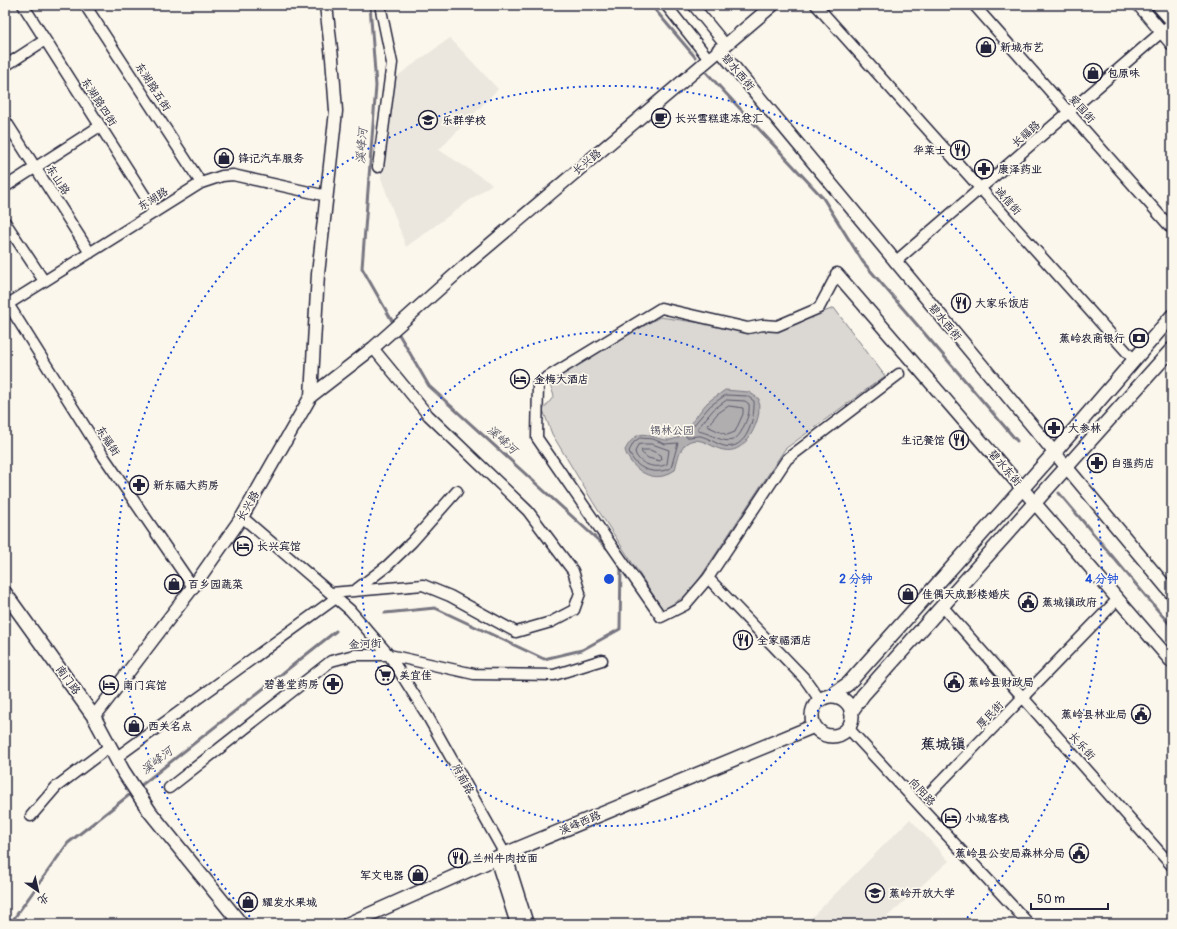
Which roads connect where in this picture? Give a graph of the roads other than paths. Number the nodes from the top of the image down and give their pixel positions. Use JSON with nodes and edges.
{"nodes":[{"id":1,"x":23,"y":5,"type":"edge"},
{"id":2,"x":85,"y":5,"type":"edge"},
{"id":3,"x":326,"y":5,"type":"edge"},
{"id":4,"x":380,"y":5,"type":"edge"},
{"id":5,"x":666,"y":5,"type":"edge"},
{"id":6,"x":693,"y":5,"type":"edge"},
{"id":7,"x":772,"y":5,"type":"edge"},
{"id":8,"x":816,"y":5,"type":"edge"},
{"id":9,"x":974,"y":5,"type":"edge"},
{"id":10,"x":1139,"y":5,"type":"edge"},
{"id":11,"x":1158,"y":5,"type":"edge"},
{"id":12,"x":1172,"y":22,"type":"edge"},
{"id":13,"x":1162,"y":32,"type":"junction"},
{"id":14,"x":45,"y":40,"type":"junction"},
{"id":15,"x":1172,"y":44,"type":"edge"},
{"id":16,"x":722,"y":47,"type":"junction"},
{"id":17,"x":708,"y":58,"type":"junction"},
{"id":18,"x":5,"y":66,"type":"edge"},
{"id":19,"x":1069,"y":112,"type":"junction"},
{"id":20,"x":5,"y":120,"type":"edge"},
{"id":21,"x":100,"y":126,"type":"junction"},
{"id":22,"x":35,"y":167,"type":"junction"},
{"id":23,"x":378,"y":167,"type":"dead end"},
{"id":24,"x":201,"y":182,"type":"junction"},
{"id":25,"x":5,"y":187,"type":"edge"},
{"id":26,"x":980,"y":188,"type":"junction"},
{"id":27,"x":327,"y":196,"type":"junction"},
{"id":28,"x":155,"y":212,"type":"junction"},
{"id":29,"x":5,"y":222,"type":"edge"},
{"id":30,"x":1172,"y":229,"type":"edge"},
{"id":31,"x":90,"y":252,"type":"junction"},
{"id":32,"x":895,"y":262,"type":"junction"},
{"id":33,"x":837,"y":274,"type":"joint"},
{"id":34,"x":44,"y":281,"type":"junction"},
{"id":35,"x":6,"y":305,"type":"edge"},
{"id":36,"x":1172,"y":316,"type":"edge"},
{"id":37,"x":376,"y":345,"type":"junction"},
{"id":38,"x":1172,"y":349,"type":"edge"},
{"id":39,"x":1134,"y":360,"type":"junction"},
{"id":40,"x":899,"y":374,"type":"dead end"},
{"id":41,"x":311,"y":396,"type":"junction"},
{"id":42,"x":1054,"y":453,"type":"junction"},
{"id":43,"x":1066,"y":468,"type":"junction"},
{"id":44,"x":457,"y":492,"type":"dead end"},
{"id":45,"x":242,"y":517,"type":"junction"},
{"id":46,"x":708,"y":578,"type":"junction"},
{"id":47,"x":193,"y":587,"type":"junction"},
{"id":48,"x":355,"y":590,"type":"junction"},
{"id":49,"x":5,"y":593,"type":"edge"},
{"id":50,"x":1172,"y":594,"type":"edge"},
{"id":51,"x":336,"y":598,"type":"junction"},
{"id":52,"x":1118,"y":599,"type":"junction"},
{"id":53,"x":942,"y":606,"type":"junction"},
{"id":54,"x":389,"y":655,"type":"junction"},
{"id":55,"x":602,"y":660,"type":"dead end"},
{"id":56,"x":1172,"y":662,"type":"edge"},
{"id":57,"x":825,"y":698,"type":"junction"},
{"id":58,"x":1023,"y":698,"type":"junction"},
{"id":59,"x":851,"y":712,"type":"junction"},
{"id":60,"x":94,"y":717,"type":"junction"},
{"id":61,"x":814,"y":726,"type":"junction"},
{"id":62,"x":848,"y":728,"type":"junction"},
{"id":63,"x":113,"y":752,"type":"junction"},
{"id":64,"x":169,"y":788,"type":"dead end"},
{"id":65,"x":928,"y":795,"type":"dead end"},
{"id":66,"x":31,"y":816,"type":"dead end"},
{"id":67,"x":500,"y":856,"type":"junction"},
{"id":68,"x":1172,"y":866,"type":"edge"},
{"id":69,"x":241,"y":924,"type":"edge"},
{"id":70,"x":348,"y":924,"type":"edge"},
{"id":71,"x":517,"y":924,"type":"edge"},
{"id":72,"x":527,"y":924,"type":"edge"},
{"id":73,"x":1029,"y":924,"type":"edge"}],
"edges":[{"from":1,"to":14,"type":"street","name":"东湖路四街"},
{"from":2,"to":24,"type":"street","name":"东湖路五街"},
{"from":3,"to":27,"type":"street"},
{"from":4,"to":23,"type":"street"},
{"from":5,"to":17,"type":"street"},
{"from":6,"to":16,"type":"street"},
{"from":7,"to":16,"type":"street","name":"长兴路"},
{"from":8,"to":26,"type":"street","name":"诚信街"},
{"from":9,"to":19,"type":"street","name":"爱国街"},
{"from":10,"to":13,"type":"street"},
{"from":11,"to":12,"type":"street"},
{"from":12,"to":13,"type":"street","name":"长福路"},
{"from":13,"to":15,"type":"street"},
{"from":13,"to":19,"type":"street","name":"长福路"},
{"from":14,"to":18,"type":"street"},
{"from":14,"to":21,"type":"street","name":"东湖路四街"},
{"from":16,"to":17,"type":"street","name":"长兴路"},
{"from":16,"to":32,"type":"street","name":"碧水西街"},
{"from":17,"to":37,"type":"street","name":"长兴路"},
{"from":19,"to":26,"type":"street","name":"长福路"},
{"from":19,"to":30,"type":"street","name":"爱国街"},
{"from":20,"to":22,"type":"street","name":"东山路"},
{"from":21,"to":22,"type":"street"},
{"from":21,"to":28,"type":"street","name":"东湖路四街"},
{"from":22,"to":25,"type":"street"},
{"from":22,"to":31,"type":"street","name":"东山路"},
{"from":24,"to":27,"type":"street","name":"东湖路"},
{"from":24,"to":28,"type":"street","name":"东湖路"},
{"from":26,"to":32,"type":"street","name":"长福路"},
{"from":26,"to":39,"type":"street","name":"诚信街"},
{"from":27,"to":41,"type":"street"},
{"from":28,"to":31,"type":"street","name":"东湖路"},
{"from":29,"to":34,"type":"street"},
{"from":31,"to":34,"type":"street","name":"东湖路"},
{"from":32,"to":42,"type":"street","name":"碧水西街"},
{"from":33,"to":46,"type":"street"},
{"from":33,"to":52,"type":"street","name":"碧水东街"},
{"from":34,"to":35,"type":"street","name":"东湖路"},
{"from":35,"to":47,"type":"street","name":"东福街"},
{"from":36,"to":39,"type":"main road"},
{"from":37,"to":41,"type":"street","name":"长兴路"},
{"from":37,"to":48,"type":"street"},
{"from":38,"to":43,"type":"main road"},
{"from":39,"to":42,"type":"main road"},
{"from":40,"to":46,"type":"street"},
{"from":41,"to":45,"type":"street","name":"长兴路"},
{"from":42,"to":43,"type":"street","name":"碧水西街"},
{"from":42,"to":57,"type":"main road"},
{"from":43,"to":50,"type":"street","name":"碧水西街"},
{"from":43,"to":53,"type":"main road"},
{"from":44,"to":48,"type":"street"},
{"from":45,"to":47,"type":"street","name":"长兴路"},
{"from":45,"to":51,"type":"street"},
{"from":46,"to":57,"type":"street"},
{"from":47,"to":60,"type":"street","name":"长兴路"},
{"from":48,"to":51,"type":"street"},
{"from":48,"to":51,"type":"street"},
{"from":49,"to":60,"type":"main road","name":"南门路"},
{"from":51,"to":54,"type":"street","name":"府前路"},
{"from":51,"to":63,"type":"street"},
{"from":52,"to":56,"type":"street","name":"碧水东街"},
{"from":52,"to":58,"type":"street","name":"厚民街"},
{"from":53,"to":58,"type":"street","name":"长乐街"},
{"from":53,"to":59,"type":"main road"},
{"from":54,"to":55,"type":"street","name":"金河街"},
{"from":54,"to":64,"type":"street","name":"金河街"},
{"from":54,"to":67,"type":"street","name":"府前路"},
{"from":57,"to":59,"type":"main road"},
{"from":57,"to":61,"type":"main road"},
{"from":58,"to":65,"type":"street","name":"厚民街"},
{"from":58,"to":68,"type":"street","name":"长乐街"},
{"from":59,"to":62,"type":"main road"},
{"from":60,"to":63,"type":"main road","name":"南门路"},
{"from":61,"to":62,"type":"main road"},
{"from":61,"to":67,"type":"main road","name":"溪峰西路"},
{"from":62,"to":73,"type":"street","name":"向阳路"},
{"from":63,"to":66,"type":"street"},
{"from":63,"to":69,"type":"main road","name":"南门路"},
{"from":67,"to":70,"type":"main road","name":"溪峰西路"},
{"from":67,"to":71,"type":"street","name":"府前路"},
{"from":67,"to":72,"type":"street","name":"府前路"}]}
